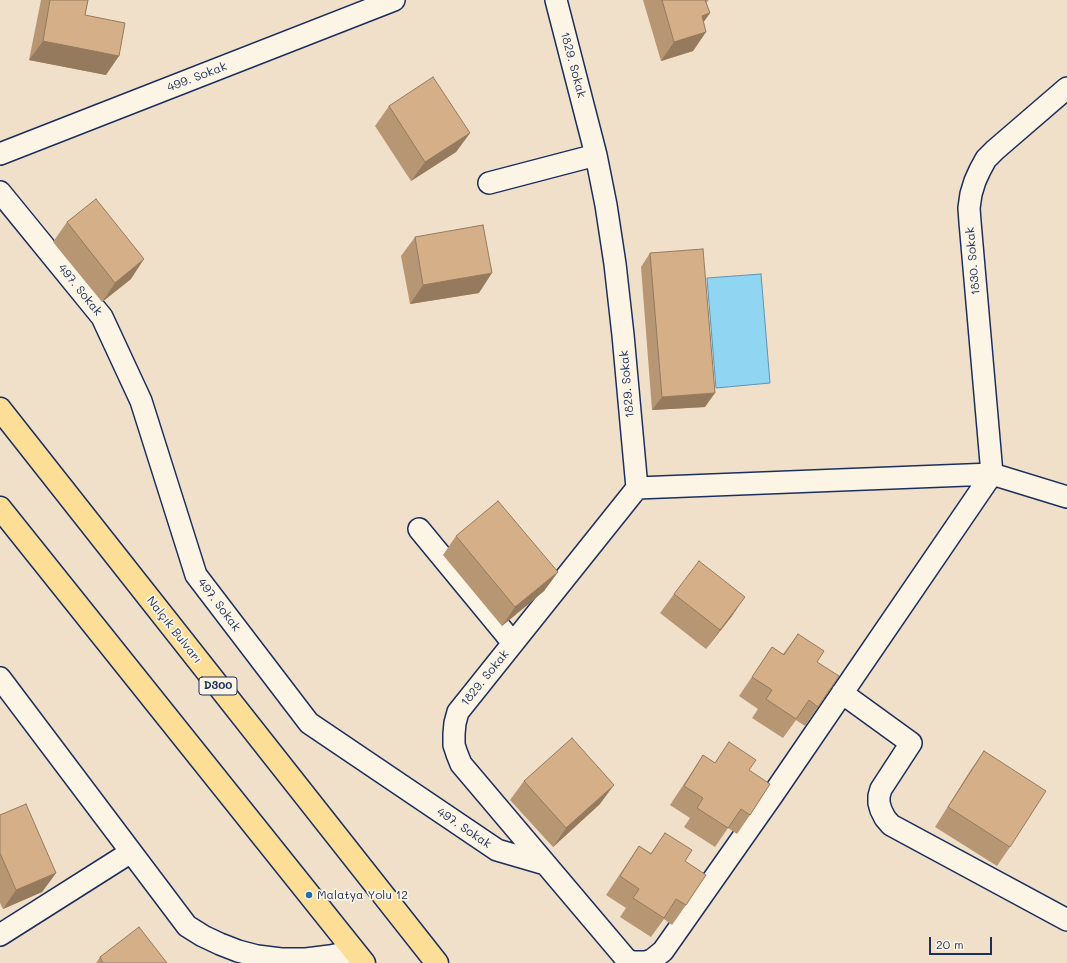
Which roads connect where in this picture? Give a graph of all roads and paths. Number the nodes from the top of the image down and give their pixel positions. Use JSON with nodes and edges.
{"nodes":[{"id":1,"x":394,"y":0,"type":"edge"},
{"id":2,"x":556,"y":0,"type":"edge"},
{"id":3,"x":1067,"y":88,"type":"edge"},
{"id":4,"x":0,"y":154,"type":"edge"},
{"id":5,"x":596,"y":155,"type":"junction"},
{"id":6,"x":489,"y":183,"type":"dead end"},
{"id":7,"x":0,"y":192,"type":"edge"},
{"id":8,"x":0,"y":409,"type":"edge"},
{"id":9,"x":992,"y":474,"type":"junction"},
{"id":10,"x":637,"y":488,"type":"junction"},
{"id":11,"x":1067,"y":497,"type":"edge"},
{"id":12,"x":0,"y":508,"type":"edge"},
{"id":13,"x":419,"y":529,"type":"dead end"},
{"id":14,"x":512,"y":643,"type":"junction"},
{"id":15,"x":0,"y":678,"type":"edge"},
{"id":16,"x":842,"y":693,"type":"junction"},
{"id":17,"x":131,"y":852,"type":"junction"},
{"id":18,"x":545,"y":864,"type":"junction"},
{"id":19,"x":1067,"y":920,"type":"edge"},
{"id":20,"x":0,"y":935,"type":"edge"},
{"id":21,"x":356,"y":959,"type":"edge"},
{"id":22,"x":266,"y":960,"type":"edge"},
{"id":23,"x":437,"y":963,"type":"edge"}],
"edges":[{"from":1,"to":4,"type":"street","name":"499. Sokak"},
{"from":2,"to":5,"type":"street","name":"1829. Sokak"},
{"from":3,"to":9,"type":"street","name":"1830. Sokak"},
{"from":5,"to":6,"type":"street"},
{"from":5,"to":10,"type":"street","name":"1829. Sokak"},
{"from":7,"to":18,"type":"street","name":"497. Sokak"},
{"from":8,"to":23,"type":"highway","name":"Nalçık Bulvarı","number":"D300"},
{"from":9,"to":10,"type":"street"},
{"from":9,"to":11,"type":"street"},
{"from":9,"to":16,"type":"street"},
{"from":10,"to":14,"type":"street","name":"1829. Sokak"},
{"from":12,"to":21,"type":"highway"},
{"from":13,"to":14,"type":"street"},
{"from":14,"to":18,"type":"street","name":"1829. Sokak"},
{"from":15,"to":17,"type":"street"},
{"from":16,"to":18,"type":"street"},
{"from":16,"to":19,"type":"street"},
{"from":17,"to":20,"type":"street"},
{"from":17,"to":22,"type":"street"},
{"from":21,"to":22,"type":"street"}]}
